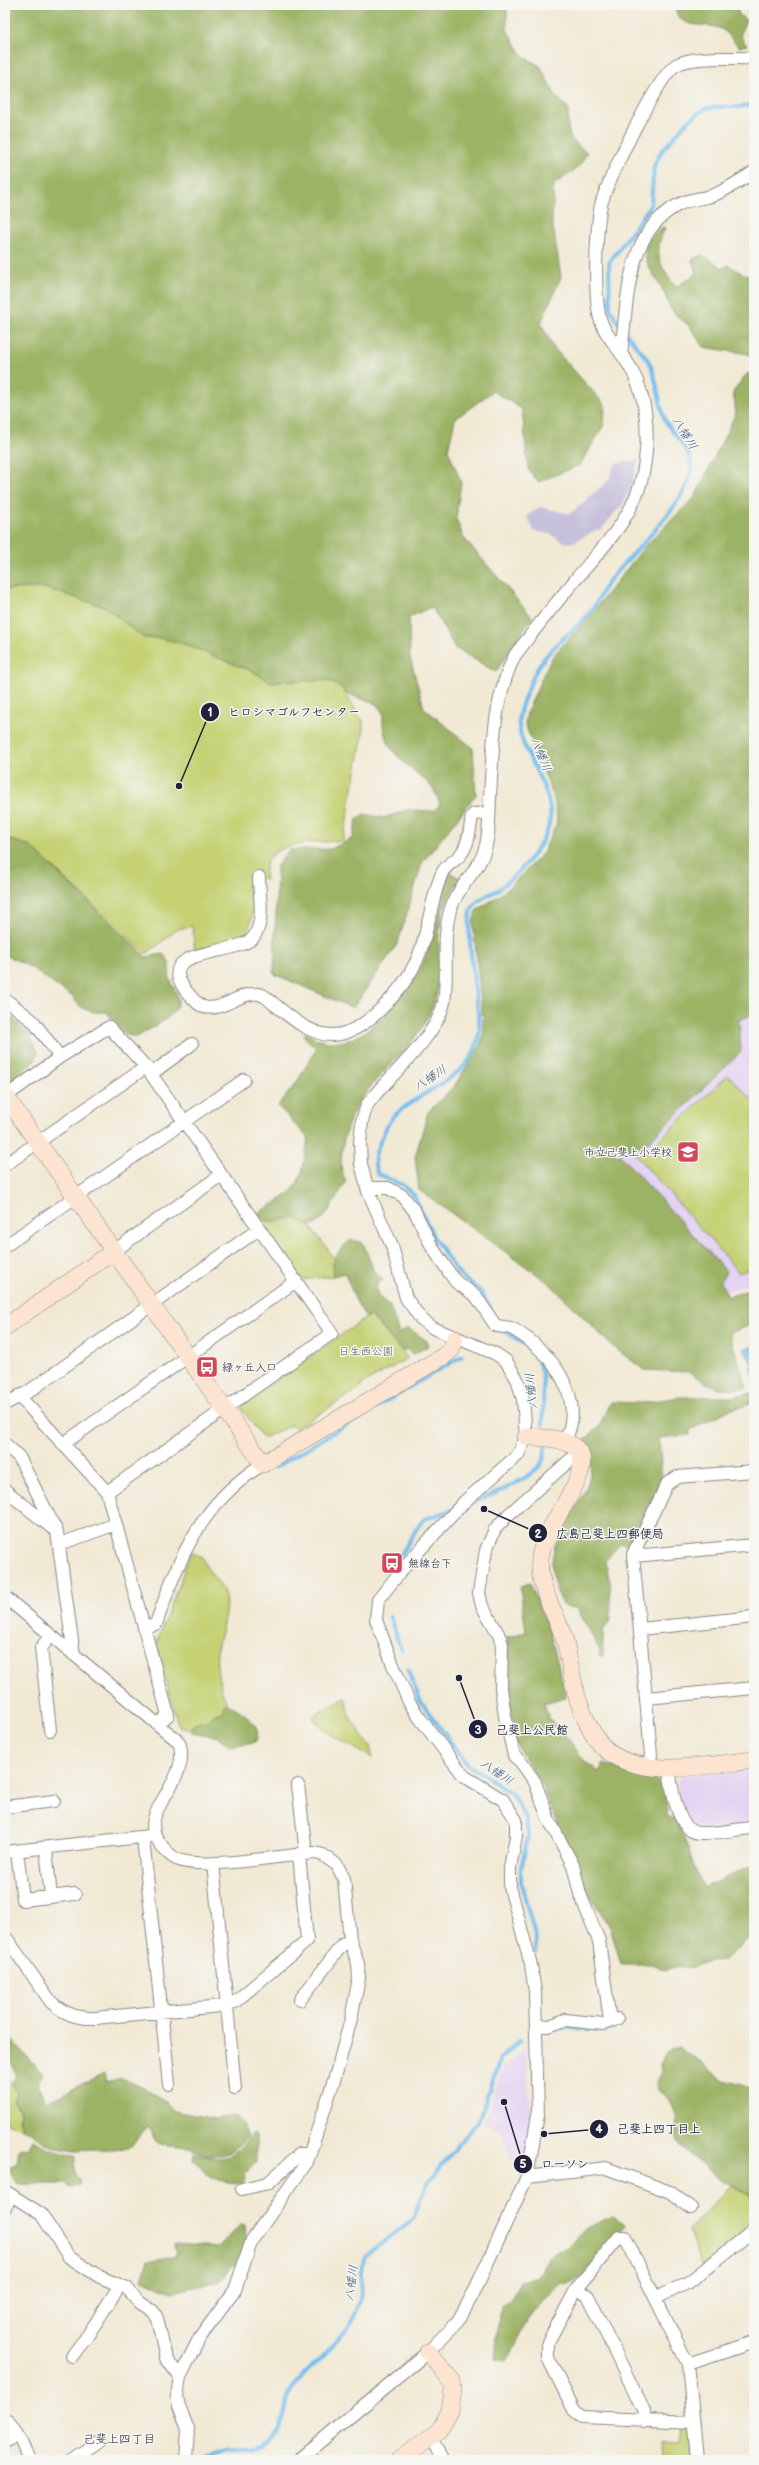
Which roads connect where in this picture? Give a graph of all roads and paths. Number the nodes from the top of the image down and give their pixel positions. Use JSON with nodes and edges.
{"nodes":[{"id":1,"x":754,"y":58,"type":"edge"},
{"id":2,"x":754,"y":172,"type":"edge"},
{"id":3,"x":621,"y":352,"type":"junction"},
{"id":4,"x":489,"y":814,"type":"junction"},
{"id":5,"x":259,"y":877,"type":"dead end"},
{"id":6,"x":5,"y":999,"type":"edge"},
{"id":7,"x":192,"y":1044,"type":"dead end"},
{"id":8,"x":60,"y":1056,"type":"junction"},
{"id":9,"x":149,"y":1070,"type":"junction"},
{"id":10,"x":244,"y":1080,"type":"dead end"},
{"id":11,"x":5,"y":1097,"type":"edge"},
{"id":12,"x":185,"y":1121,"type":"junction"},
{"id":13,"x":38,"y":1142,"type":"junction"},
{"id":14,"x":5,"y":1165,"type":"edge"},
{"id":15,"x":221,"y":1174,"type":"junction"},
{"id":16,"x":367,"y":1188,"type":"junction"},
{"id":17,"x":75,"y":1196,"type":"junction"},
{"id":18,"x":259,"y":1229,"type":"junction"},
{"id":19,"x":5,"y":1246,"type":"edge"},
{"id":20,"x":114,"y":1251,"type":"junction"},
{"id":21,"x":296,"y":1281,"type":"junction"},
{"id":22,"x":151,"y":1304,"type":"junction"},
{"id":23,"x":5,"y":1327,"type":"edge"},
{"id":24,"x":455,"y":1339,"type":"junction"},
{"id":25,"x":188,"y":1356,"type":"junction"},
{"id":26,"x":19,"y":1396,"type":"junction"},
{"id":27,"x":5,"y":1404,"type":"edge"},
{"id":28,"x":224,"y":1409,"type":"junction"},
{"id":29,"x":526,"y":1437,"type":"junction"},
{"id":30,"x":565,"y":1441,"type":"junction"},
{"id":31,"x":5,"y":1444,"type":"edge"},
{"id":32,"x":63,"y":1444,"type":"junction"},
{"id":33,"x":578,"y":1454,"type":"junction"},
{"id":34,"x":263,"y":1464,"type":"junction"},
{"id":35,"x":754,"y":1471,"type":"edge"},
{"id":36,"x":5,"y":1490,"type":"edge"},
{"id":37,"x":107,"y":1492,"type":"junction"},
{"id":38,"x":116,"y":1524,"type":"junction"},
{"id":39,"x":57,"y":1532,"type":"junction"},
{"id":40,"x":60,"y":1544,"type":"junction"},
{"id":41,"x":754,"y":1545,"type":"edge"},
{"id":42,"x":634,"y":1556,"type":"junction"},
{"id":43,"x":5,"y":1597,"type":"edge"},
{"id":44,"x":754,"y":1617,"type":"edge"},
{"id":45,"x":144,"y":1627,"type":"junction"},
{"id":46,"x":640,"y":1629,"type":"junction"},
{"id":47,"x":51,"y":1636,"type":"junction"},
{"id":48,"x":74,"y":1655,"type":"junction"},
{"id":49,"x":754,"y":1688,"type":"edge"},
{"id":50,"x":646,"y":1698,"type":"junction"},
{"id":51,"x":159,"y":1723,"type":"junction"},
{"id":52,"x":50,"y":1730,"type":"dead end"},
{"id":53,"x":754,"y":1760,"type":"edge"},
{"id":54,"x":648,"y":1767,"type":"junction"},
{"id":55,"x":669,"y":1768,"type":"junction"},
{"id":56,"x":298,"y":1785,"type":"dead end"},
{"id":57,"x":54,"y":1801,"type":"dead end"},
{"id":58,"x":5,"y":1806,"type":"edge"},
{"id":59,"x":754,"y":1828,"type":"edge"},
{"id":60,"x":148,"y":1836,"type":"junction"},
{"id":61,"x":46,"y":1848,"type":"junction"},
{"id":62,"x":11,"y":1852,"type":"edge"},
{"id":63,"x":302,"y":1854,"type":"junction"},
{"id":64,"x":213,"y":1862,"type":"junction"},
{"id":65,"x":75,"y":1894,"type":"dead end"},
{"id":66,"x":51,"y":1897,"type":"junction"},
{"id":67,"x":5,"y":1936,"type":"edge"},
{"id":68,"x":350,"y":1940,"type":"junction"},
{"id":69,"x":300,"y":2000,"type":"dead end"},
{"id":70,"x":228,"y":2004,"type":"junction"},
{"id":71,"x":160,"y":2012,"type":"junction"},
{"id":72,"x":536,"y":2026,"type":"junction"},
{"id":73,"x":169,"y":2084,"type":"dead end"},
{"id":74,"x":235,"y":2088,"type":"dead end"},
{"id":75,"x":310,"y":2154,"type":"junction"},
{"id":76,"x":528,"y":2177,"type":"junction"},
{"id":77,"x":242,"y":2189,"type":"dead end"},
{"id":78,"x":8,"y":2193,"type":"edge"},
{"id":79,"x":5,"y":2208,"type":"edge"},
{"id":80,"x":691,"y":2208,"type":"dead end"},
{"id":81,"x":754,"y":2230,"type":"edge"},
{"id":82,"x":120,"y":2285,"type":"junction"},
{"id":83,"x":577,"y":2288,"type":"junction"},
{"id":84,"x":656,"y":2298,"type":"junction"},
{"id":85,"x":754,"y":2342,"type":"edge"},
{"id":86,"x":428,"y":2352,"type":"junction"},
{"id":87,"x":72,"y":2356,"type":"dead end"},
{"id":88,"x":688,"y":2364,"type":"junction"},
{"id":89,"x":180,"y":2377,"type":"junction"},
{"id":90,"x":8,"y":2421,"type":"dead end"},
{"id":91,"x":643,"y":2421,"type":"junction"},
{"id":92,"x":693,"y":2422,"type":"junction"},
{"id":93,"x":18,"y":2436,"type":"junction"},
{"id":94,"x":431,"y":2437,"type":"junction"},
{"id":95,"x":5,"y":2441,"type":"edge"},
{"id":96,"x":99,"y":2442,"type":"dead end"},
{"id":97,"x":24,"y":2459,"type":"edge"},
{"id":98,"x":71,"y":2460,"type":"edge"},
{"id":99,"x":186,"y":2460,"type":"edge"},
{"id":100,"x":298,"y":2460,"type":"edge"},
{"id":101,"x":398,"y":2460,"type":"edge"},
{"id":102,"x":442,"y":2460,"type":"edge"},
{"id":103,"x":697,"y":2460,"type":"edge"}],
"edges":[{"from":1,"to":3,"type":"street"},
{"from":2,"to":3,"type":"street"},
{"from":3,"to":4,"type":"street"},
{"from":4,"to":5,"type":"street"},
{"from":4,"to":16,"type":"street"},
{"from":6,"to":8,"type":"street"},
{"from":7,"to":9,"type":"street"},
{"from":8,"to":9,"type":"street"},
{"from":8,"to":11,"type":"street"},
{"from":9,"to":12,"type":"street"},
{"from":9,"to":13,"type":"street"},
{"from":10,"to":12,"type":"street"},
{"from":11,"to":13,"type":"street"},
{"from":12,"to":15,"type":"street"},
{"from":12,"to":17,"type":"street"},
{"from":13,"to":14,"type":"street"},
{"from":13,"to":17,"type":"street"},
{"from":15,"to":18,"type":"street"},
{"from":15,"to":20,"type":"street"},
{"from":16,"to":24,"type":"street"},
{"from":16,"to":30,"type":"street"},
{"from":17,"to":19,"type":"street"},
{"from":17,"to":20,"type":"street"},
{"from":18,"to":21,"type":"street"},
{"from":18,"to":22,"type":"street"},
{"from":20,"to":22,"type":"street"},
{"from":20,"to":23,"type":"street"},
{"from":21,"to":25,"type":"street"},
{"from":21,"to":28,"type":"street"},
{"from":22,"to":25,"type":"street"},
{"from":22,"to":26,"type":"street"},
{"from":24,"to":29,"type":"street"},
{"from":24,"to":34,"type":"street"},
{"from":25,"to":28,"type":"street"},
{"from":25,"to":32,"type":"street"},
{"from":26,"to":27,"type":"street"},
{"from":26,"to":32,"type":"street"},
{"from":28,"to":34,"type":"street"},
{"from":28,"to":37,"type":"street"},
{"from":29,"to":30,"type":"street"},
{"from":29,"to":72,"type":"street"},
{"from":30,"to":33,"type":"street"},
{"from":31,"to":39,"type":"street"},
{"from":32,"to":37,"type":"street"},
{"from":33,"to":54,"type":"street"},
{"from":33,"to":72,"type":"street"},
{"from":34,"to":45,"type":"street"},
{"from":35,"to":42,"type":"street"},
{"from":36,"to":39,"type":"street"},
{"from":37,"to":38,"type":"street"},
{"from":38,"to":40,"type":"street"},
{"from":38,"to":45,"type":"street"},
{"from":39,"to":40,"type":"street"},
{"from":40,"to":48,"type":"street"},
{"from":41,"to":42,"type":"street"},
{"from":42,"to":46,"type":"street"},
{"from":43,"to":47,"type":"street"},
{"from":44,"to":46,"type":"street"},
{"from":45,"to":51,"type":"street"},
{"from":46,"to":50,"type":"street"},
{"from":47,"to":48,"type":"street"},
{"from":47,"to":52,"type":"street"},
{"from":48,"to":51,"type":"street"},
{"from":49,"to":50,"type":"street"},
{"from":50,"to":54,"type":"street"},
{"from":51,"to":60,"type":"street"},
{"from":53,"to":55,"type":"street"},
{"from":54,"to":55,"type":"street"},
{"from":55,"to":59,"type":"street"},
{"from":56,"to":63,"type":"street"},
{"from":57,"to":58,"type":"street"},
{"from":60,"to":61,"type":"street"},
{"from":60,"to":64,"type":"street"},
{"from":60,"to":71,"type":"street"},
{"from":61,"to":62,"type":"street"},
{"from":61,"to":66,"type":"street"},
{"from":62,"to":66,"type":"street"},
{"from":63,"to":64,"type":"street"},
{"from":63,"to":68,"type":"street"},
{"from":63,"to":70,"type":"street"},
{"from":64,"to":70,"type":"street"},
{"from":65,"to":66,"type":"street"},
{"from":67,"to":71,"type":"street"},
{"from":68,"to":69,"type":"street"},
{"from":68,"to":75,"type":"street"},
{"from":70,"to":71,"type":"street"},
{"from":70,"to":74,"type":"street"},
{"from":71,"to":73,"type":"street"},
{"from":72,"to":76,"type":"street"},
{"from":75,"to":77,"type":"street"},
{"from":75,"to":89,"type":"street"},
{"from":76,"to":80,"type":"street"},
{"from":76,"to":86,"type":"street"},
{"from":78,"to":79,"type":"street"},
{"from":78,"to":82,"type":"street"},
{"from":81,"to":84,"type":"street"},
{"from":82,"to":87,"type":"street"},
{"from":82,"to":89,"type":"street"},
{"from":83,"to":84,"type":"street"},
{"from":83,"to":91,"type":"street"},
{"from":83,"to":91,"type":"street"},
{"from":84,"to":88,"type":"street"},
{"from":85,"to":88,"type":"street"},
{"from":86,"to":94,"type":"street"},
{"from":86,"to":100,"type":"street"},
{"from":88,"to":92,"type":"street"},
{"from":89,"to":99,"type":"street"},
{"from":90,"to":93,"type":"street"},
{"from":91,"to":92,"type":"street"},
{"from":92,"to":103,"type":"street"},
{"from":93,"to":95,"type":"street"},
{"from":93,"to":97,"type":"street"},
{"from":94,"to":101,"type":"street"},
{"from":94,"to":102,"type":"street"},
{"from":96,"to":98,"type":"street"}]}
